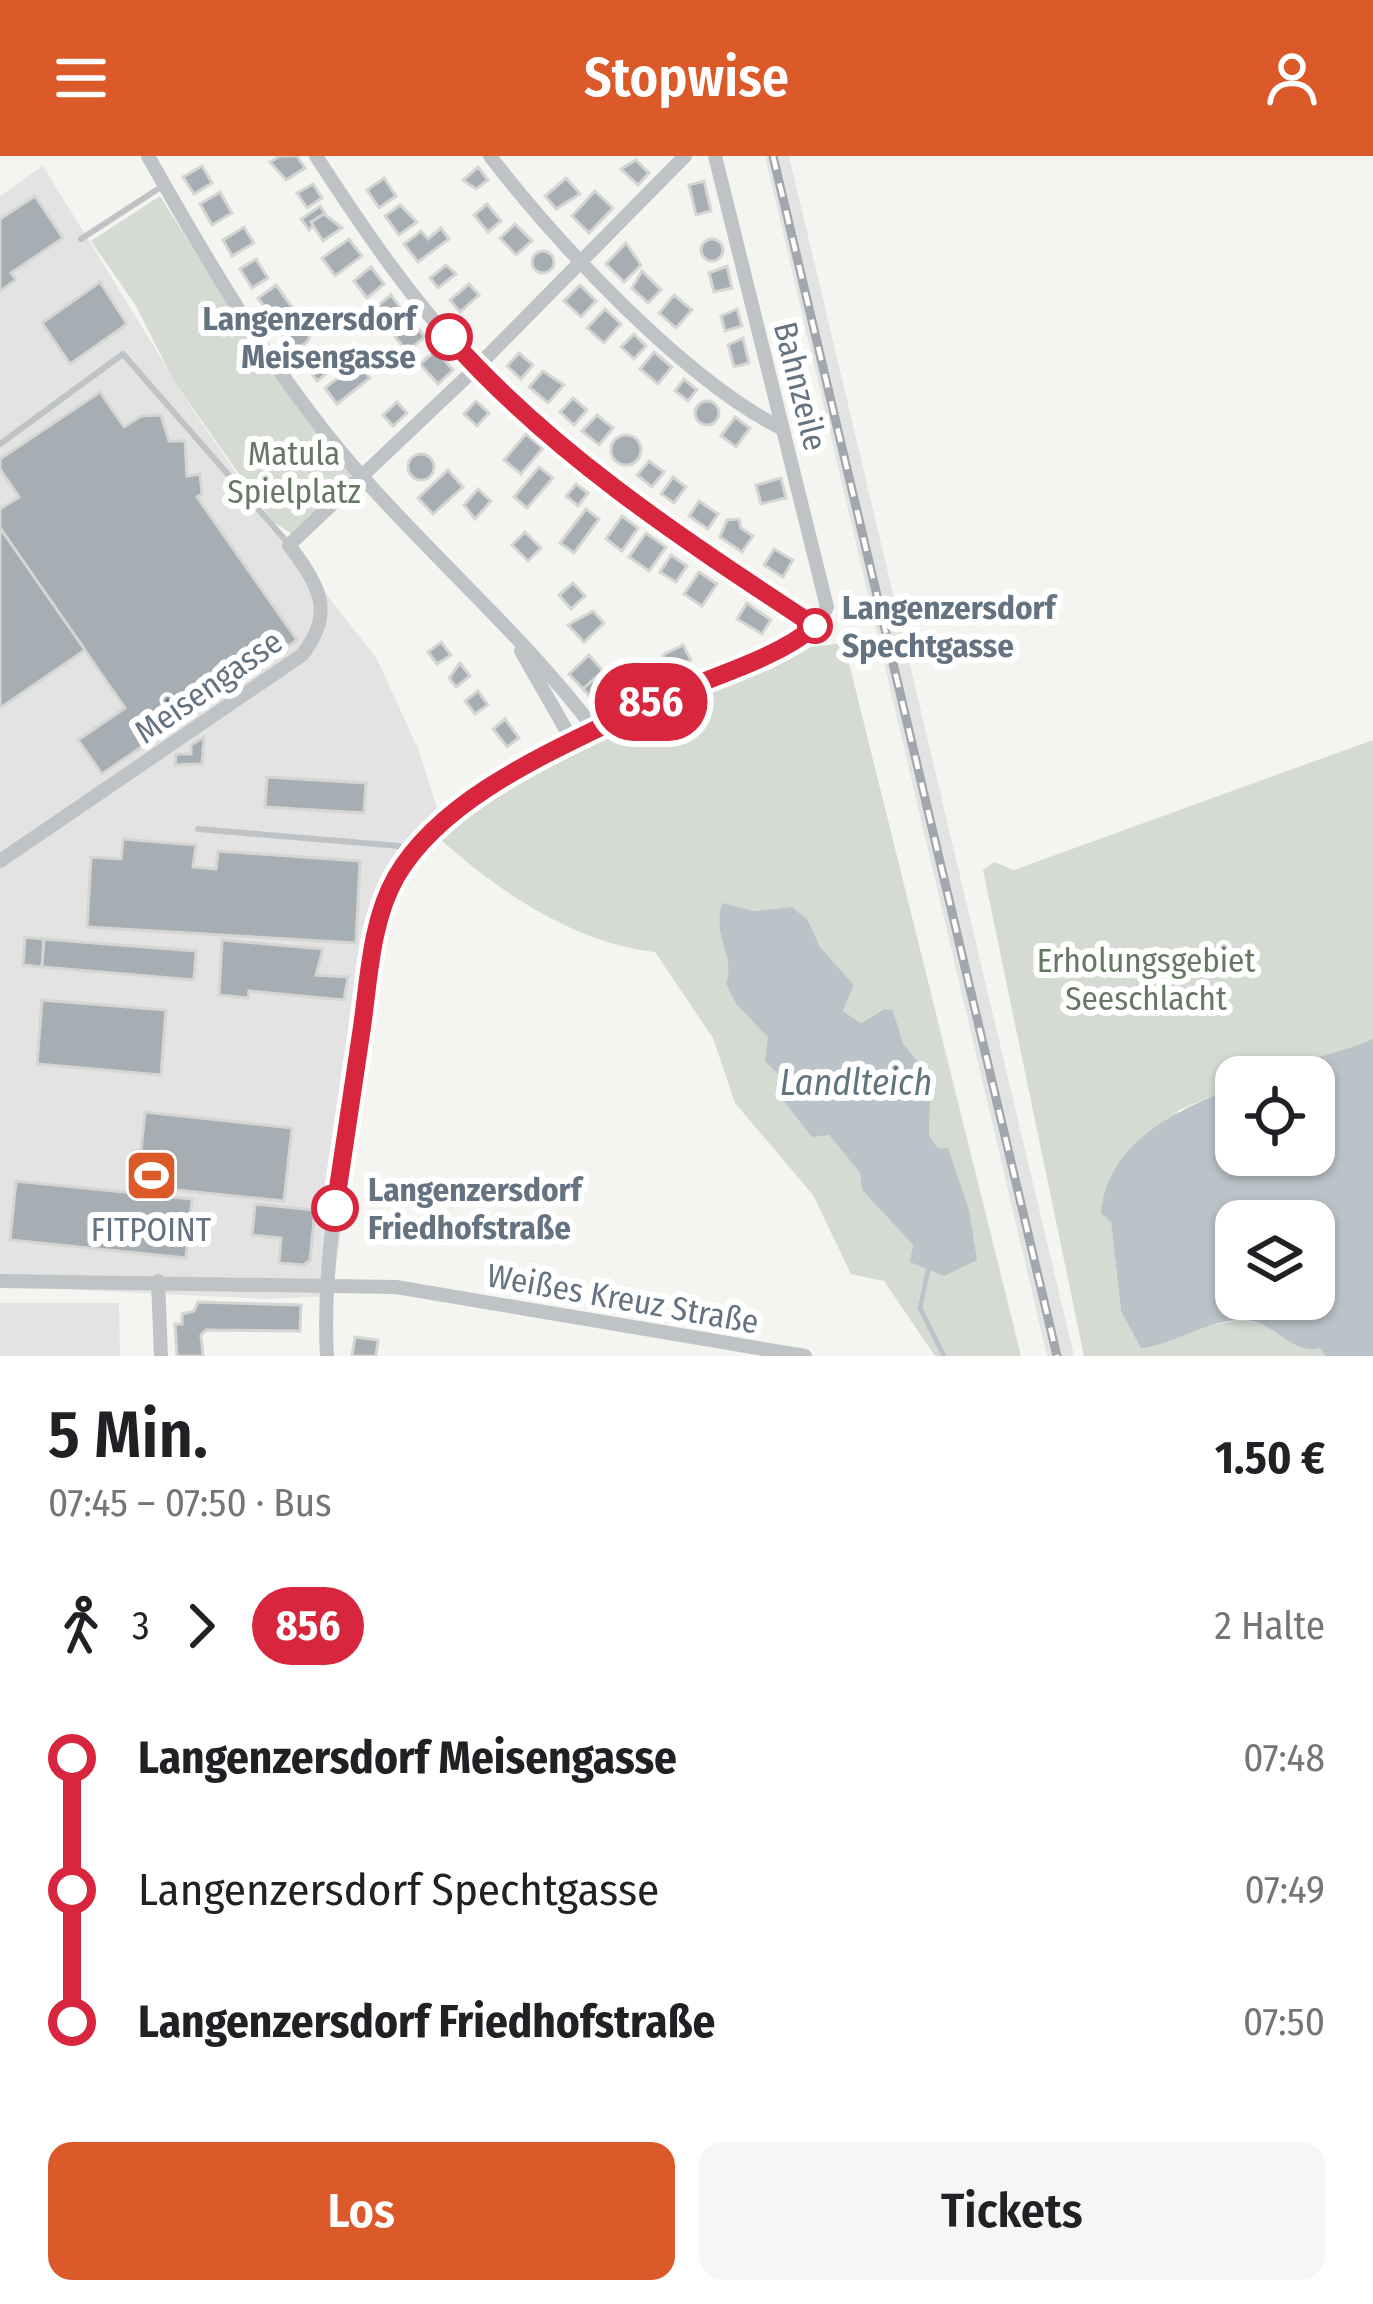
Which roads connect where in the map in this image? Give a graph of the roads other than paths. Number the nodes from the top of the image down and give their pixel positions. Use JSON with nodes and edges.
{"nodes":[{"id":1,"x":148,"y":156,"type":"edge"},
{"id":2,"x":316,"y":156,"type":"edge"},
{"id":3,"x":490,"y":156,"type":"edge"},
{"id":4,"x":685,"y":156,"type":"edge"},
{"id":5,"x":715,"y":156,"type":"edge"},
{"id":6,"x":164,"y":185,"type":"junction"},
{"id":7,"x":81,"y":239,"type":"dead end"},
{"id":8,"x":581,"y":262,"type":"junction"},
{"id":9,"x":476,"y":368,"type":"junction"},
{"id":10,"x":783,"y":429,"type":"junction"},
{"id":11,"x":0,"y":445,"type":"edge"},
{"id":12,"x":363,"y":478,"type":"junction"},
{"id":13,"x":290,"y":545,"type":"junction"},
{"id":14,"x":815,"y":626,"type":"junction"},
{"id":15,"x":520,"y":646,"type":"junction"},
{"id":16,"x":596,"y":730,"type":"junction"},
{"id":17,"x":573,"y":742,"type":"junction"},
{"id":18,"x":198,"y":829,"type":"dead end"},
{"id":19,"x":411,"y":856,"type":"junction"},
{"id":20,"x":0,"y":862,"type":"edge"},
{"id":21,"x":0,"y":1281,"type":"edge"},
{"id":22,"x":158,"y":1281,"type":"junction"},
{"id":23,"x":324,"y":1285,"type":"junction"},
{"id":24,"x":161,"y":1356,"type":"edge"},
{"id":25,"x":327,"y":1356,"type":"edge"},
{"id":26,"x":805,"y":1356,"type":"edge"}],
"edges":[{"from":1,"to":6,"type":"street"},
{"from":2,"to":9,"type":"street"},
{"from":3,"to":8,"type":"street"},
{"from":4,"to":8,"type":"street"},
{"from":5,"to":10,"type":"street","name":"Bahnzeile"},
{"from":6,"to":7,"type":"lane"},
{"from":6,"to":12,"type":"street"},
{"from":8,"to":9,"type":"street"},
{"from":8,"to":10,"type":"street"},
{"from":9,"to":12,"type":"street"},
{"from":9,"to":14,"type":"street"},
{"from":10,"to":14,"type":"street","name":"Bahnzeile"},
{"from":11,"to":13,"type":"lane"},
{"from":12,"to":13,"type":"street"},
{"from":12,"to":15,"type":"street"},
{"from":13,"to":20,"type":"street","name":"Meisengasse"},
{"from":14,"to":16,"type":"street"},
{"from":15,"to":16,"type":"street"},
{"from":15,"to":17,"type":"street"},
{"from":16,"to":17,"type":"street"},
{"from":17,"to":19,"type":"street"},
{"from":18,"to":19,"type":"lane"},
{"from":19,"to":23,"type":"street"},
{"from":21,"to":22,"type":"street","name":"Weißes Kreuz Straße"},
{"from":22,"to":23,"type":"street","name":"Weißes Kreuz Straße"},
{"from":22,"to":24,"type":"street"},
{"from":23,"to":25,"type":"street"},
{"from":23,"to":26,"type":"street","name":"Weißes Kreuz Straße"}]}
